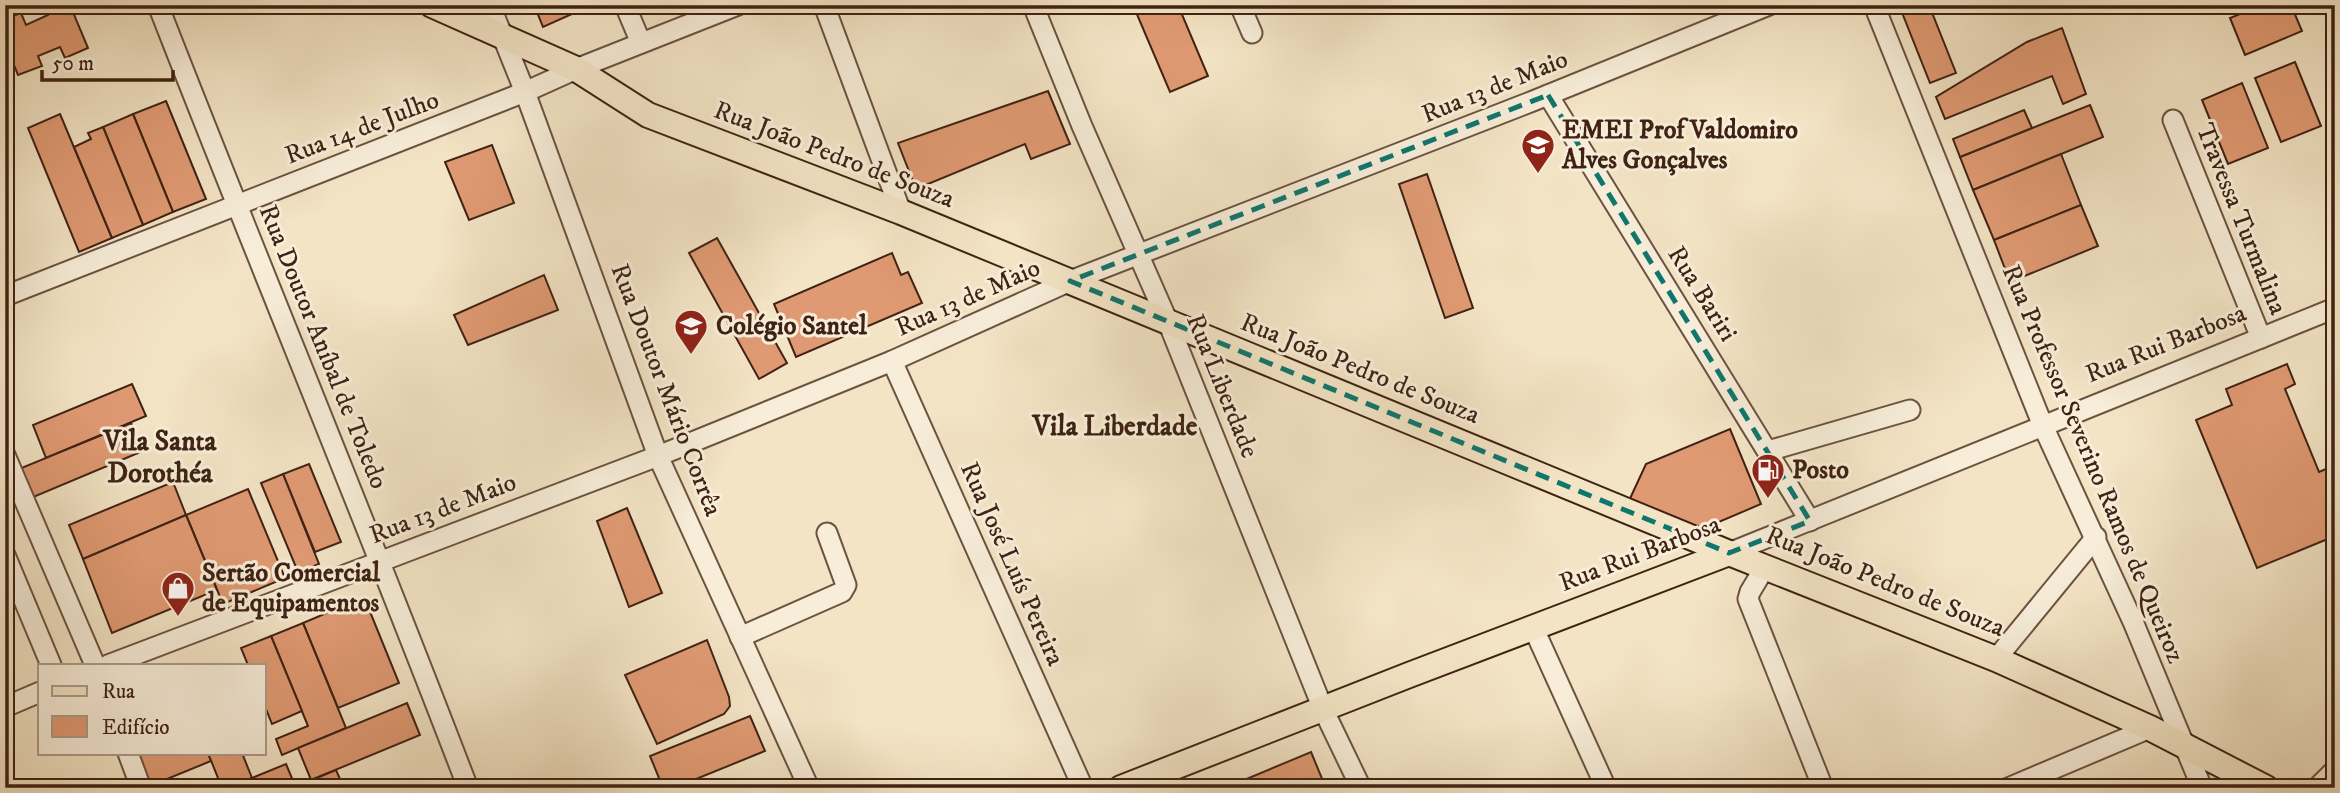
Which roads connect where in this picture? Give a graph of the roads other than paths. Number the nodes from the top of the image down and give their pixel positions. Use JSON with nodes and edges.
{"nodes":[{"id":1,"x":158,"y":5,"type":"edge"},
{"id":2,"x":432,"y":5,"type":"edge"},
{"id":3,"x":490,"y":5,"type":"edge"},
{"id":4,"x":625,"y":5,"type":"edge"},
{"id":5,"x":738,"y":5,"type":"edge"},
{"id":6,"x":824,"y":5,"type":"edge"},
{"id":7,"x":1033,"y":5,"type":"edge"},
{"id":8,"x":1240,"y":5,"type":"edge"},
{"id":9,"x":1769,"y":5,"type":"edge"},
{"id":10,"x":1874,"y":5,"type":"edge"},
{"id":11,"x":1252,"y":33,"type":"dead end"},
{"id":12,"x":503,"y":35,"type":"junction"},
{"id":13,"x":641,"y":43,"type":"junction"},
{"id":14,"x":576,"y":69,"type":"junction"},
{"id":15,"x":525,"y":92,"type":"junction"},
{"id":16,"x":1548,"y":95,"type":"junction"},
{"id":17,"x":2173,"y":120,"type":"dead end"},
{"id":18,"x":236,"y":205,"type":"junction"},
{"id":19,"x":901,"y":212,"type":"junction"},
{"id":20,"x":1140,"y":255,"type":"junction"},
{"id":21,"x":1070,"y":281,"type":"junction"},
{"id":22,"x":5,"y":296,"type":"edge"},
{"id":23,"x":2335,"y":308,"type":"edge"},
{"id":24,"x":1168,"y":322,"type":"junction"},
{"id":25,"x":2260,"y":338,"type":"junction"},
{"id":26,"x":892,"y":361,"type":"junction"},
{"id":27,"x":1910,"y":410,"type":"dead end"},
{"id":28,"x":2043,"y":426,"type":"junction"},
{"id":29,"x":1768,"y":451,"type":"junction"},
{"id":30,"x":5,"y":455,"type":"edge"},
{"id":31,"x":659,"y":456,"type":"junction"},
{"id":32,"x":1810,"y":521,"type":"junction"},
{"id":33,"x":827,"y":533,"type":"dead end"},
{"id":34,"x":2096,"y":537,"type":"junction"},
{"id":35,"x":1729,"y":553,"type":"junction"},
{"id":36,"x":5,"y":555,"type":"edge"},
{"id":37,"x":381,"y":560,"type":"junction"},
{"id":38,"x":1765,"y":567,"type":"junction"},
{"id":39,"x":1533,"y":627,"type":"junction"},
{"id":40,"x":740,"y":637,"type":"junction"},
{"id":41,"x":1996,"y":659,"type":"junction"},
{"id":42,"x":51,"y":664,"type":"edge"},
{"id":43,"x":95,"y":664,"type":"edge"},
{"id":44,"x":111,"y":664,"type":"edge"},
{"id":45,"x":38,"y":693,"type":"edge"},
{"id":46,"x":5,"y":707,"type":"edge"},
{"id":47,"x":1323,"y":709,"type":"junction"},
{"id":48,"x":2150,"y":728,"type":"junction"},
{"id":49,"x":2185,"y":746,"type":"junction"},
{"id":50,"x":128,"y":754,"type":"edge"},
{"id":51,"x":2335,"y":770,"type":"edge"},
{"id":52,"x":141,"y":788,"type":"edge"},
{"id":53,"x":468,"y":788,"type":"edge"},
{"id":54,"x":808,"y":788,"type":"edge"},
{"id":55,"x":1083,"y":788,"type":"edge"},
{"id":56,"x":1121,"y":788,"type":"edge"},
{"id":57,"x":1361,"y":788,"type":"edge"},
{"id":58,"x":1606,"y":788,"type":"edge"},
{"id":59,"x":1823,"y":788,"type":"edge"},
{"id":60,"x":2008,"y":788,"type":"edge"},
{"id":61,"x":2202,"y":788,"type":"edge"},
{"id":62,"x":2266,"y":788,"type":"edge"},
{"id":63,"x":2317,"y":788,"type":"edge"}],
"edges":[{"from":1,"to":18,"type":"street","name":"Rua Doutor Aníbal de Toledo"},
{"from":2,"to":12,"type":"main road","name":"Rua João Pedro de Souza"},
{"from":3,"to":12,"type":"street","name":"Rua Doutor Mário Corrêa"},
{"from":4,"to":13,"type":"street"},
{"from":5,"to":13,"type":"street","name":"Rua 14 de Julho"},
{"from":6,"to":19,"type":"street"},
{"from":7,"to":20,"type":"street","name":"Rua Liberdade"},
{"from":8,"to":11,"type":"street"},
{"from":9,"to":16,"type":"street","name":"Rua 13 de Maio"},
{"from":10,"to":28,"type":"street","name":"Rua Professor Severino Ramos de Queiroz"},
{"from":12,"to":14,"type":"main road","name":"Rua João Pedro de Souza"},
{"from":12,"to":15,"type":"street","name":"Rua Doutor Mário Corrêa"},
{"from":13,"to":14,"type":"street","name":"Rua 14 de Julho"},
{"from":14,"to":15,"type":"street","name":"Rua 14 de Julho"},
{"from":14,"to":19,"type":"main road","name":"Rua João Pedro de Souza"},
{"from":15,"to":18,"type":"street","name":"Rua 14 de Julho"},
{"from":15,"to":31,"type":"street","name":"Rua Doutor Mário Corrêa"},
{"from":16,"to":20,"type":"street","name":"Rua 13 de Maio"},
{"from":16,"to":29,"type":"street","name":"Rua Bariri"},
{"from":17,"to":25,"type":"street","name":"Travessa Turmalina"},
{"from":18,"to":22,"type":"street","name":"Rua 14 de Julho"},
{"from":18,"to":37,"type":"street","name":"Rua Doutor Aníbal de Toledo"},
{"from":19,"to":21,"type":"main road","name":"Rua João Pedro de Souza"},
{"from":20,"to":21,"type":"street","name":"Rua 13 de Maio"},
{"from":20,"to":24,"type":"street","name":"Rua Liberdade"},
{"from":21,"to":24,"type":"main road","name":"Rua João Pedro de Souza"},
{"from":21,"to":26,"type":"street","name":"Rua 13 de Maio"},
{"from":23,"to":25,"type":"street","name":"Rua Rui Barbosa"},
{"from":24,"to":35,"type":"main road","name":"Rua João Pedro de Souza"},
{"from":24,"to":47,"type":"street","name":"Rua Liberdade"},
{"from":25,"to":28,"type":"street","name":"Rua Rui Barbosa"},
{"from":26,"to":31,"type":"street","name":"Rua 13 de Maio"},
{"from":26,"to":55,"type":"street","name":"Rua José Luís Pereira"},
{"from":27,"to":29,"type":"street"},
{"from":28,"to":32,"type":"street","name":"Rua Rui Barbosa"},
{"from":28,"to":34,"type":"street","name":"Rua Professor Severino Ramos de Queiroz"},
{"from":29,"to":32,"type":"street","name":"Rua Bariri"},
{"from":30,"to":43,"type":"street"},
{"from":31,"to":37,"type":"street","name":"Rua 13 de Maio"},
{"from":31,"to":40,"type":"street","name":"Rua Doutor Mário Corrêa"},
{"from":32,"to":35,"type":"street","name":"Rua Rui Barbosa"},
{"from":33,"to":40,"type":"street"},
{"from":34,"to":41,"type":"street"},
{"from":34,"to":49,"type":"street","name":"Rua Professor Severino Ramos de Queiroz"},
{"from":35,"to":38,"type":"main road","name":"Rua João Pedro de Souza"},
{"from":35,"to":39,"type":"main road","name":"Rua Rui Barbosa"},
{"from":36,"to":42,"type":"street"},
{"from":37,"to":44,"type":"street","name":"Rua 13 de Maio"},
{"from":37,"to":53,"type":"street","name":"Rua Doutor Aníbal de Toledo"},
{"from":38,"to":41,"type":"main road","name":"Rua João Pedro de Souza"},
{"from":38,"to":59,"type":"street"},
{"from":39,"to":47,"type":"main road","name":"Rua Rui Barbosa"},
{"from":39,"to":58,"type":"street"},
{"from":40,"to":54,"type":"street","name":"Rua Doutor Mário Corrêa"},
{"from":41,"to":48,"type":"main road","name":"Rua João Pedro de Souza"},
{"from":45,"to":46,"type":"street"},
{"from":47,"to":56,"type":"main road","name":"Rua Rui Barbosa"},
{"from":47,"to":57,"type":"street","name":"Rua Liberdade"},
{"from":48,"to":49,"type":"main road","name":"Rua João Pedro de Souza"},
{"from":48,"to":60,"type":"street"},
{"from":49,"to":61,"type":"street","name":"Rua Professor Severino Ramos de Queiroz"},
{"from":49,"to":62,"type":"main road","name":"Rua João Pedro de Souza"},
{"from":50,"to":52,"type":"street"},
{"from":51,"to":63,"type":"street"}]}
